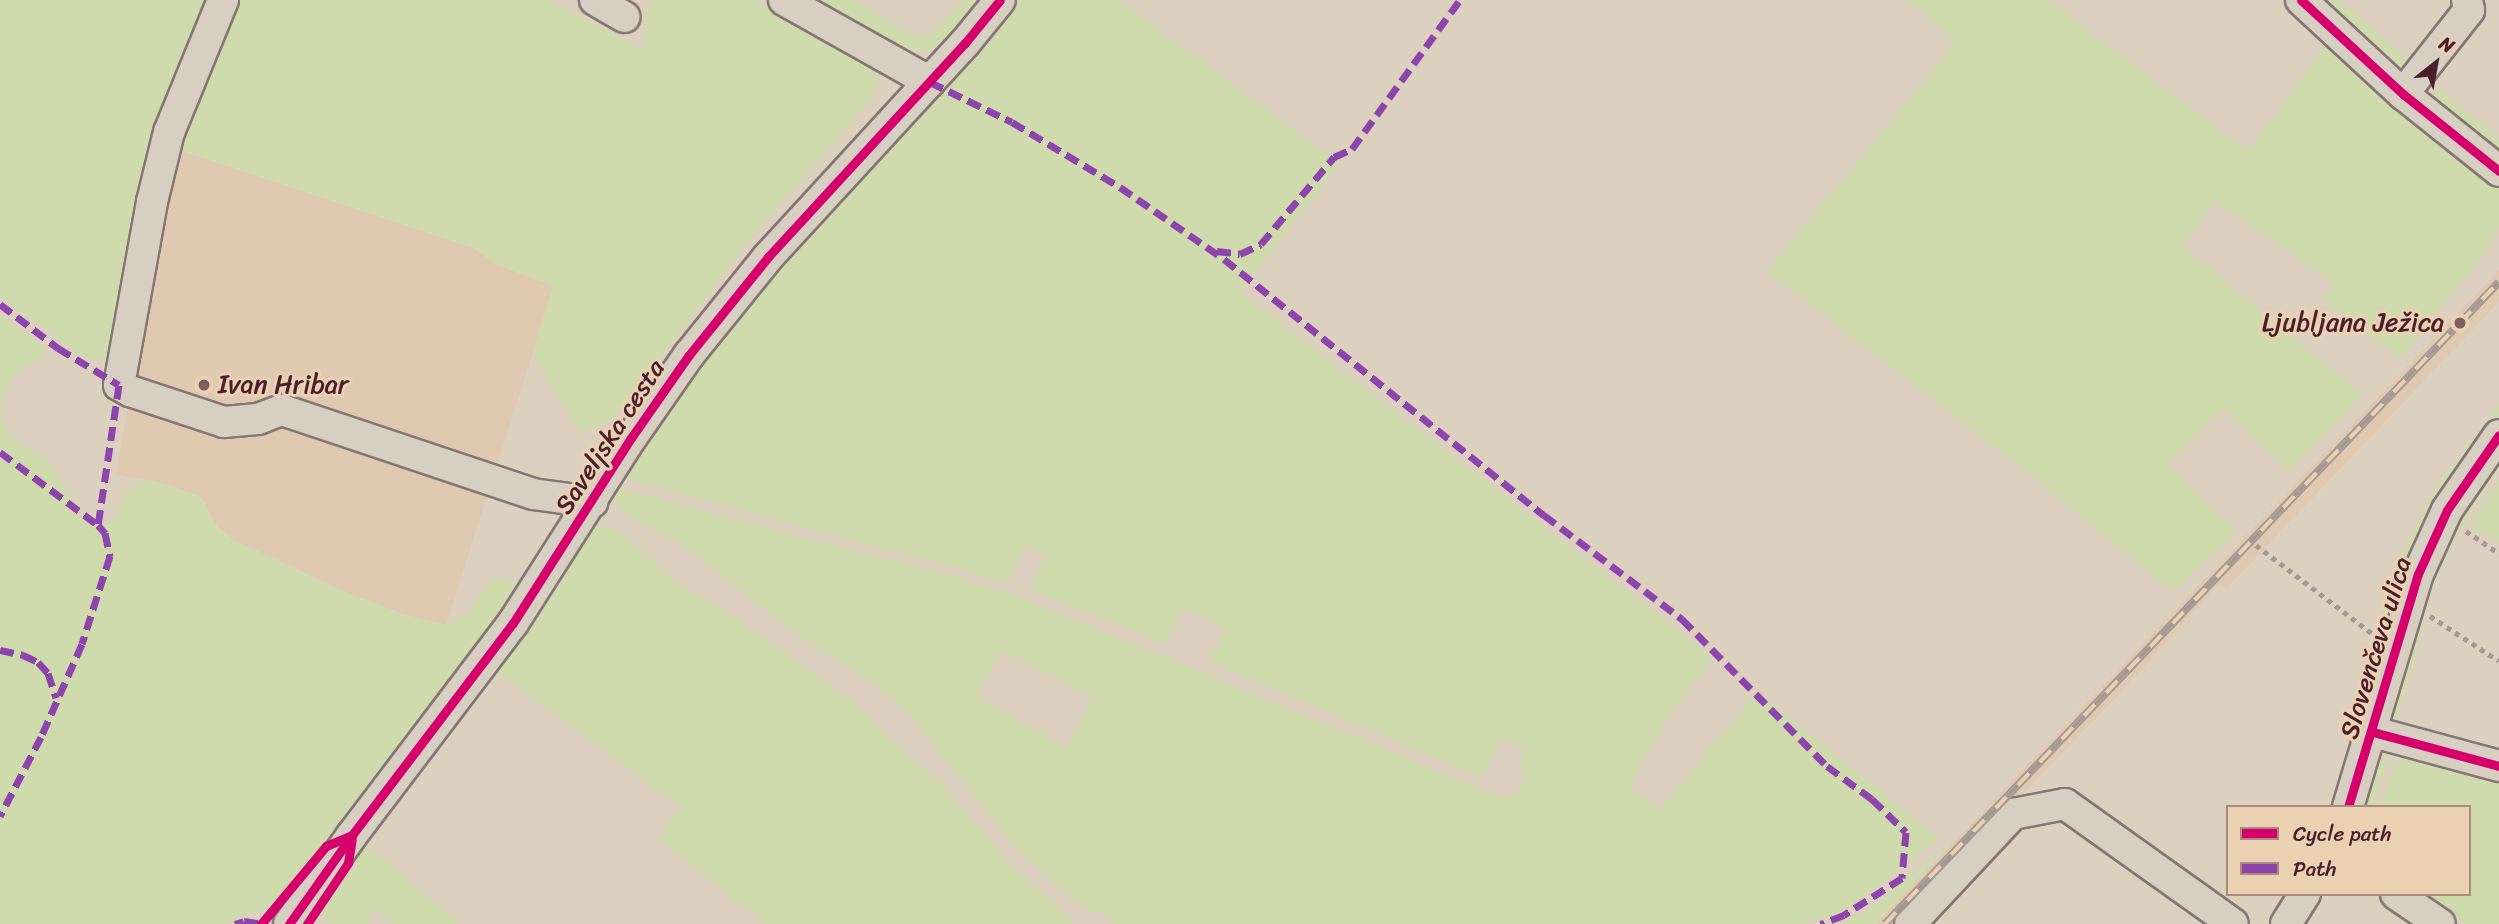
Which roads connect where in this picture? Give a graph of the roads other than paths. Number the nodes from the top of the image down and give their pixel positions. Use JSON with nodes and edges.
{"nodes":[{"id":1,"x":223,"y":0,"type":"edge"},
{"id":2,"x":595,"y":0,"type":"edge"},
{"id":3,"x":784,"y":0,"type":"edge"},
{"id":4,"x":1000,"y":0,"type":"edge"},
{"id":5,"x":2301,"y":0,"type":"edge"},
{"id":6,"x":2467,"y":0,"type":"edge"},
{"id":7,"x":625,"y":17,"type":"dead end"},
{"id":8,"x":930,"y":82,"type":"junction"},
{"id":9,"x":2403,"y":94,"type":"junction"},
{"id":10,"x":2499,"y":171,"type":"edge"},
{"id":11,"x":2499,"y":435,"type":"edge"},
{"id":12,"x":592,"y":502,"type":"junction"},
{"id":13,"x":2372,"y":732,"type":"junction"},
{"id":14,"x":2499,"y":766,"type":"edge"},
{"id":15,"x":2349,"y":805,"type":"edge"},
{"id":16,"x":2304,"y":896,"type":"edge"},
{"id":17,"x":2399,"y":896,"type":"edge"},
{"id":18,"x":1925,"y":919,"type":"edge"},
{"id":19,"x":289,"y":924,"type":"edge"},
{"id":20,"x":2233,"y":924,"type":"edge"},
{"id":21,"x":2286,"y":924,"type":"edge"},
{"id":22,"x":2440,"y":924,"type":"edge"}],
"edges":[{"from":1,"to":12,"type":"street"},
{"from":2,"to":7,"type":"street"},
{"from":3,"to":8,"type":"street"},
{"from":4,"to":8,"type":"street","name":"Saveljska cesta"},
{"from":5,"to":9,"type":"street"},
{"from":6,"to":9,"type":"street"},
{"from":8,"to":12,"type":"street","name":"Saveljska cesta"},
{"from":9,"to":10,"type":"street"},
{"from":11,"to":13,"type":"street","name":"Slovenčeva ulica"},
{"from":12,"to":19,"type":"street","name":"Saveljska cesta"},
{"from":13,"to":14,"type":"street"},
{"from":13,"to":15,"type":"street","name":"Slovenčeva ulica"},
{"from":16,"to":21,"type":"street"},
{"from":17,"to":22,"type":"street"},
{"from":18,"to":20,"type":"street"}]}
